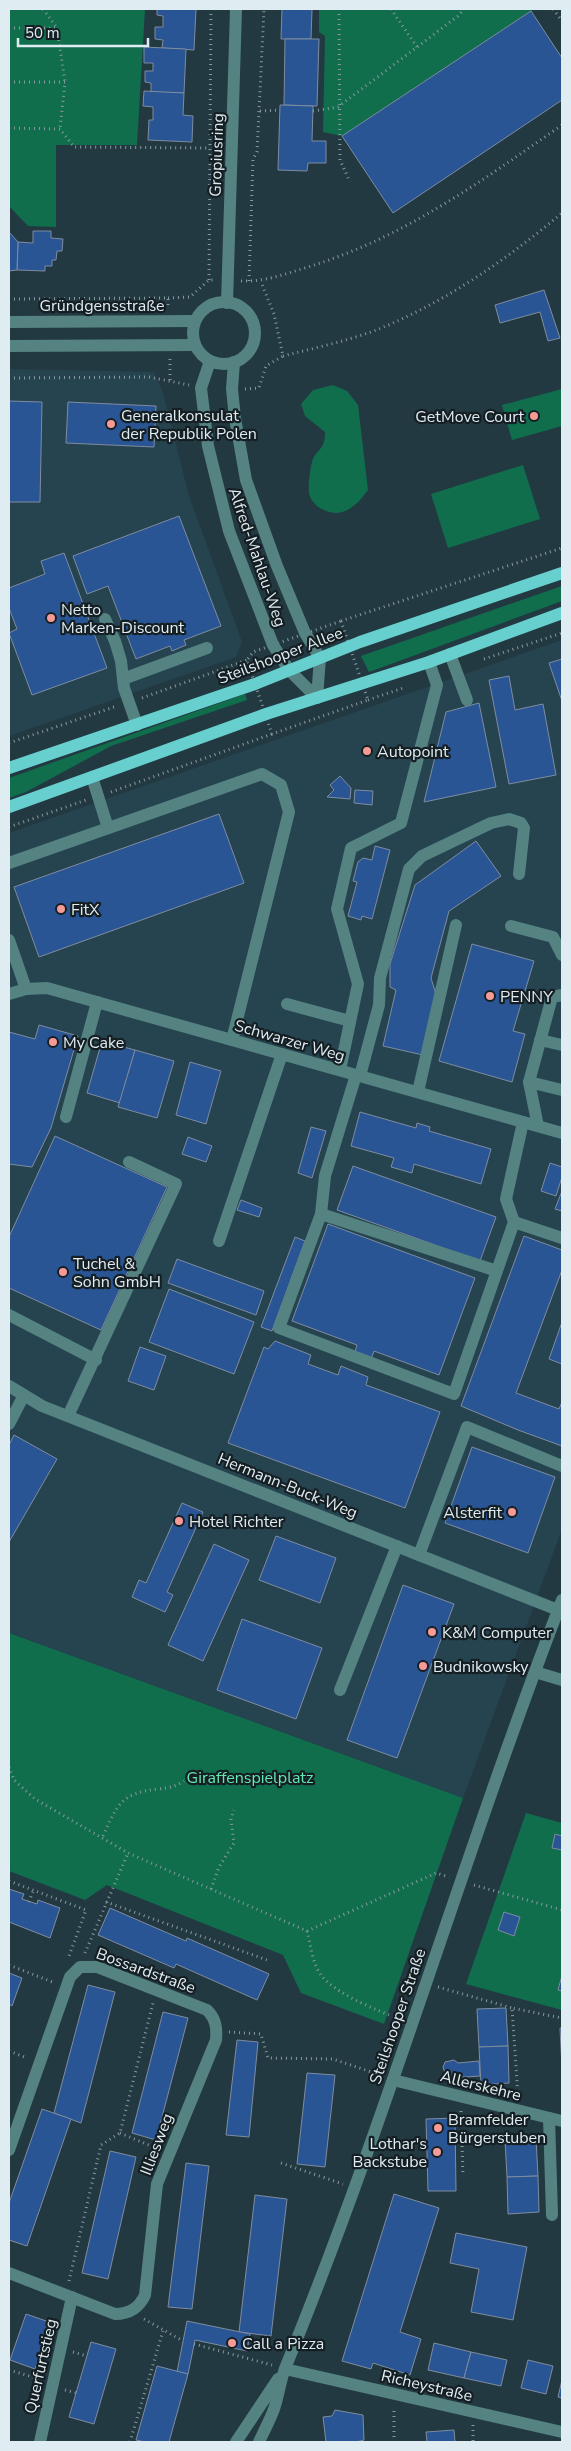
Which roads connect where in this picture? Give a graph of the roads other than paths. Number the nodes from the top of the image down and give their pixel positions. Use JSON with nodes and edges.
{"nodes":[{"id":1,"x":236,"y":9,"type":"edge"},
{"id":2,"x":228,"y":303,"type":"junction"},
{"id":3,"x":195,"y":321,"type":"junction"},
{"id":4,"x":9,"y":322,"type":"edge"},
{"id":5,"x":195,"y":345,"type":"junction"},
{"id":6,"x":9,"y":346,"type":"edge"},
{"id":7,"x":210,"y":361,"type":"junction"},
{"id":8,"x":234,"y":362,"type":"junction"},
{"id":9,"x":562,"y":573,"type":"edge"},
{"id":10,"x":562,"y":613,"type":"edge"},
{"id":11,"x":105,"y":618,"type":"dead end"},
{"id":12,"x":206,"y":648,"type":"dead end"},
{"id":13,"x":450,"y":654,"type":"junction"},
{"id":14,"x":320,"y":658,"type":"junction"},
{"id":15,"x":429,"y":662,"type":"junction"},
{"id":16,"x":288,"y":670,"type":"junction"},
{"id":17,"x":123,"y":679,"type":"junction"},
{"id":18,"x":317,"y":698,"type":"junction"},
{"id":19,"x":467,"y":700,"type":"dead end"},
{"id":20,"x":137,"y":724,"type":"junction"},
{"id":21,"x":9,"y":768,"type":"edge"},
{"id":22,"x":92,"y":777,"type":"junction"},
{"id":23,"x":9,"y":807,"type":"edge"},
{"id":24,"x":108,"y":828,"type":"junction"},
{"id":25,"x":9,"y":863,"type":"edge"},
{"id":26,"x":519,"y":874,"type":"dead end"},
{"id":27,"x":456,"y":925,"type":"dead end"},
{"id":28,"x":511,"y":926,"type":"dead end"},
{"id":29,"x":9,"y":940,"type":"edge"},
{"id":30,"x":562,"y":955,"type":"edge"},
{"id":31,"x":26,"y":989,"type":"junction"},
{"id":32,"x":9,"y":994,"type":"edge"},
{"id":33,"x":562,"y":995,"type":"edge"},
{"id":34,"x":98,"y":1002,"type":"junction"},
{"id":35,"x":288,"y":1004,"type":"dead end"},
{"id":36,"x":350,"y":1021,"type":"junction"},
{"id":37,"x":232,"y":1040,"type":"junction"},
{"id":38,"x":540,"y":1040,"type":"junction"},
{"id":39,"x":562,"y":1045,"type":"edge"},
{"id":40,"x":282,"y":1054,"type":"junction"},
{"id":41,"x":340,"y":1070,"type":"junction"},
{"id":42,"x":358,"y":1076,"type":"junction"},
{"id":43,"x":529,"y":1082,"type":"junction"},
{"id":44,"x":562,"y":1090,"type":"edge"},
{"id":45,"x":418,"y":1092,"type":"junction"},
{"id":46,"x":66,"y":1117,"type":"dead end"},
{"id":47,"x":523,"y":1122,"type":"junction"},
{"id":48,"x":538,"y":1126,"type":"junction"},
{"id":49,"x":562,"y":1133,"type":"edge"},
{"id":50,"x":129,"y":1162,"type":"dead end"},
{"id":51,"x":321,"y":1214,"type":"junction"},
{"id":52,"x":514,"y":1222,"type":"junction"},
{"id":53,"x":562,"y":1238,"type":"edge"},
{"id":54,"x":219,"y":1241,"type":"dead end"},
{"id":55,"x":498,"y":1271,"type":"junction"},
{"id":56,"x":9,"y":1316,"type":"edge"},
{"id":57,"x":96,"y":1360,"type":"junction"},
{"id":58,"x":9,"y":1386,"type":"edge"},
{"id":59,"x":24,"y":1395,"type":"junction"},
{"id":60,"x":68,"y":1416,"type":"junction"},
{"id":61,"x":9,"y":1424,"type":"edge"},
{"id":62,"x":562,"y":1466,"type":"edge"},
{"id":63,"x":397,"y":1546,"type":"junction"},
{"id":64,"x":419,"y":1555,"type":"junction"},
{"id":65,"x":560,"y":1605,"type":"edge"},
{"id":66,"x":536,"y":1672,"type":"junction"},
{"id":67,"x":562,"y":1680,"type":"edge"},
{"id":68,"x":340,"y":1690,"type":"dead end"},
{"id":69,"x":215,"y":2025,"type":"joint"},
{"id":70,"x":393,"y":2080,"type":"junction"},
{"id":71,"x":549,"y":2118,"type":"junction"},
{"id":72,"x":562,"y":2122,"type":"edge"},
{"id":73,"x":9,"y":2150,"type":"edge"},
{"id":74,"x":552,"y":2216,"type":"dead end"},
{"id":75,"x":9,"y":2273,"type":"edge"},
{"id":76,"x":69,"y":2296,"type":"junction"},
{"id":77,"x":285,"y":2369,"type":"junction"},
{"id":78,"x":562,"y":2432,"type":"edge"},
{"id":79,"x":40,"y":2442,"type":"edge"},
{"id":80,"x":236,"y":2442,"type":"edge"},
{"id":81,"x":259,"y":2442,"type":"edge"}],
"edges":[{"from":1,"to":2,"type":"street","name":"Gropiusring"},
{"from":2,"to":3,"type":"street"},
{"from":2,"to":8,"type":"street"},
{"from":3,"to":4,"type":"street","name":"Gründgensstraße"},
{"from":3,"to":5,"type":"street"},
{"from":5,"to":6,"type":"street"},
{"from":5,"to":7,"type":"street"},
{"from":7,"to":8,"type":"street"},
{"from":7,"to":16,"type":"street","name":"Alfred-Mahlau-Weg"},
{"from":8,"to":14,"type":"street","name":"Alfred-Mahlau-Weg"},
{"from":9,"to":14,"type":"main road","name":"Steilshooper Allee"},
{"from":10,"to":13,"type":"main road"},
{"from":11,"to":17,"type":"street"},
{"from":12,"to":17,"type":"street"},
{"from":13,"to":15,"type":"main road"},
{"from":13,"to":19,"type":"street"},
{"from":14,"to":16,"type":"main road","name":"Steilshooper Allee"},
{"from":14,"to":18,"type":"street"},
{"from":15,"to":18,"type":"main road"},
{"from":15,"to":36,"type":"street"},
{"from":16,"to":18,"type":"street","name":"Alfred-Mahlau-Weg"},
{"from":16,"to":20,"type":"main road","name":"Steilshooper Allee"},
{"from":17,"to":20,"type":"street"},
{"from":18,"to":22,"type":"main road"},
{"from":20,"to":21,"type":"main road","name":"Steilshooper Allee"},
{"from":22,"to":23,"type":"main road"},
{"from":22,"to":24,"type":"street"},
{"from":24,"to":25,"type":"street"},
{"from":24,"to":37,"type":"street"},
{"from":26,"to":42,"type":"street"},
{"from":27,"to":45,"type":"street"},
{"from":28,"to":30,"type":"street"},
{"from":29,"to":31,"type":"street"},
{"from":31,"to":32,"type":"street","name":"Schwarzer Weg"},
{"from":31,"to":34,"type":"street","name":"Schwarzer Weg"},
{"from":33,"to":38,"type":"street"},
{"from":34,"to":37,"type":"street","name":"Schwarzer Weg"},
{"from":34,"to":46,"type":"street"},
{"from":35,"to":36,"type":"street"},
{"from":36,"to":41,"type":"street"},
{"from":37,"to":40,"type":"street","name":"Schwarzer Weg"},
{"from":38,"to":39,"type":"street"},
{"from":38,"to":43,"type":"street"},
{"from":40,"to":41,"type":"street","name":"Schwarzer Weg"},
{"from":40,"to":54,"type":"street"},
{"from":41,"to":42,"type":"street","name":"Schwarzer Weg"},
{"from":42,"to":45,"type":"street","name":"Schwarzer Weg"},
{"from":42,"to":51,"type":"street"},
{"from":43,"to":44,"type":"street"},
{"from":43,"to":48,"type":"street"},
{"from":45,"to":47,"type":"street","name":"Schwarzer Weg"},
{"from":47,"to":48,"type":"street","name":"Schwarzer Weg"},
{"from":47,"to":52,"type":"street"},
{"from":48,"to":49,"type":"street","name":"Schwarzer Weg"},
{"from":50,"to":57,"type":"street"},
{"from":51,"to":55,"type":"street"},
{"from":51,"to":55,"type":"street"},
{"from":52,"to":53,"type":"street"},
{"from":52,"to":55,"type":"street"},
{"from":56,"to":57,"type":"street"},
{"from":57,"to":60,"type":"street"},
{"from":58,"to":59,"type":"street","name":"Hermann-Buck-Weg"},
{"from":59,"to":60,"type":"street","name":"Hermann-Buck-Weg"},
{"from":59,"to":61,"type":"street"},
{"from":60,"to":63,"type":"street","name":"Hermann-Buck-Weg"},
{"from":62,"to":64,"type":"street"},
{"from":63,"to":64,"type":"street","name":"Hermann-Buck-Weg"},
{"from":63,"to":68,"type":"street"},
{"from":64,"to":65,"type":"street","name":"Hermann-Buck-Weg"},
{"from":65,"to":66,"type":"street","name":"Steilshooper Straße"},
{"from":66,"to":67,"type":"street"},
{"from":66,"to":70,"type":"street","name":"Steilshooper Straße"},
{"from":69,"to":73,"type":"street","name":"Bossardstraße"},
{"from":69,"to":76,"type":"street","name":"Illiesweg"},
{"from":70,"to":71,"type":"street","name":"Allerskehre"},
{"from":70,"to":77,"type":"street","name":"Steilshooper Straße"},
{"from":71,"to":72,"type":"street","name":"Allerskehre"},
{"from":71,"to":74,"type":"street"},
{"from":75,"to":76,"type":"street"},
{"from":76,"to":79,"type":"street","name":"Querfurtstieg"},
{"from":77,"to":78,"type":"street","name":"Richeystraße"},
{"from":77,"to":80,"type":"street"},
{"from":77,"to":81,"type":"street","name":"Steilshooper Straße"}]}
